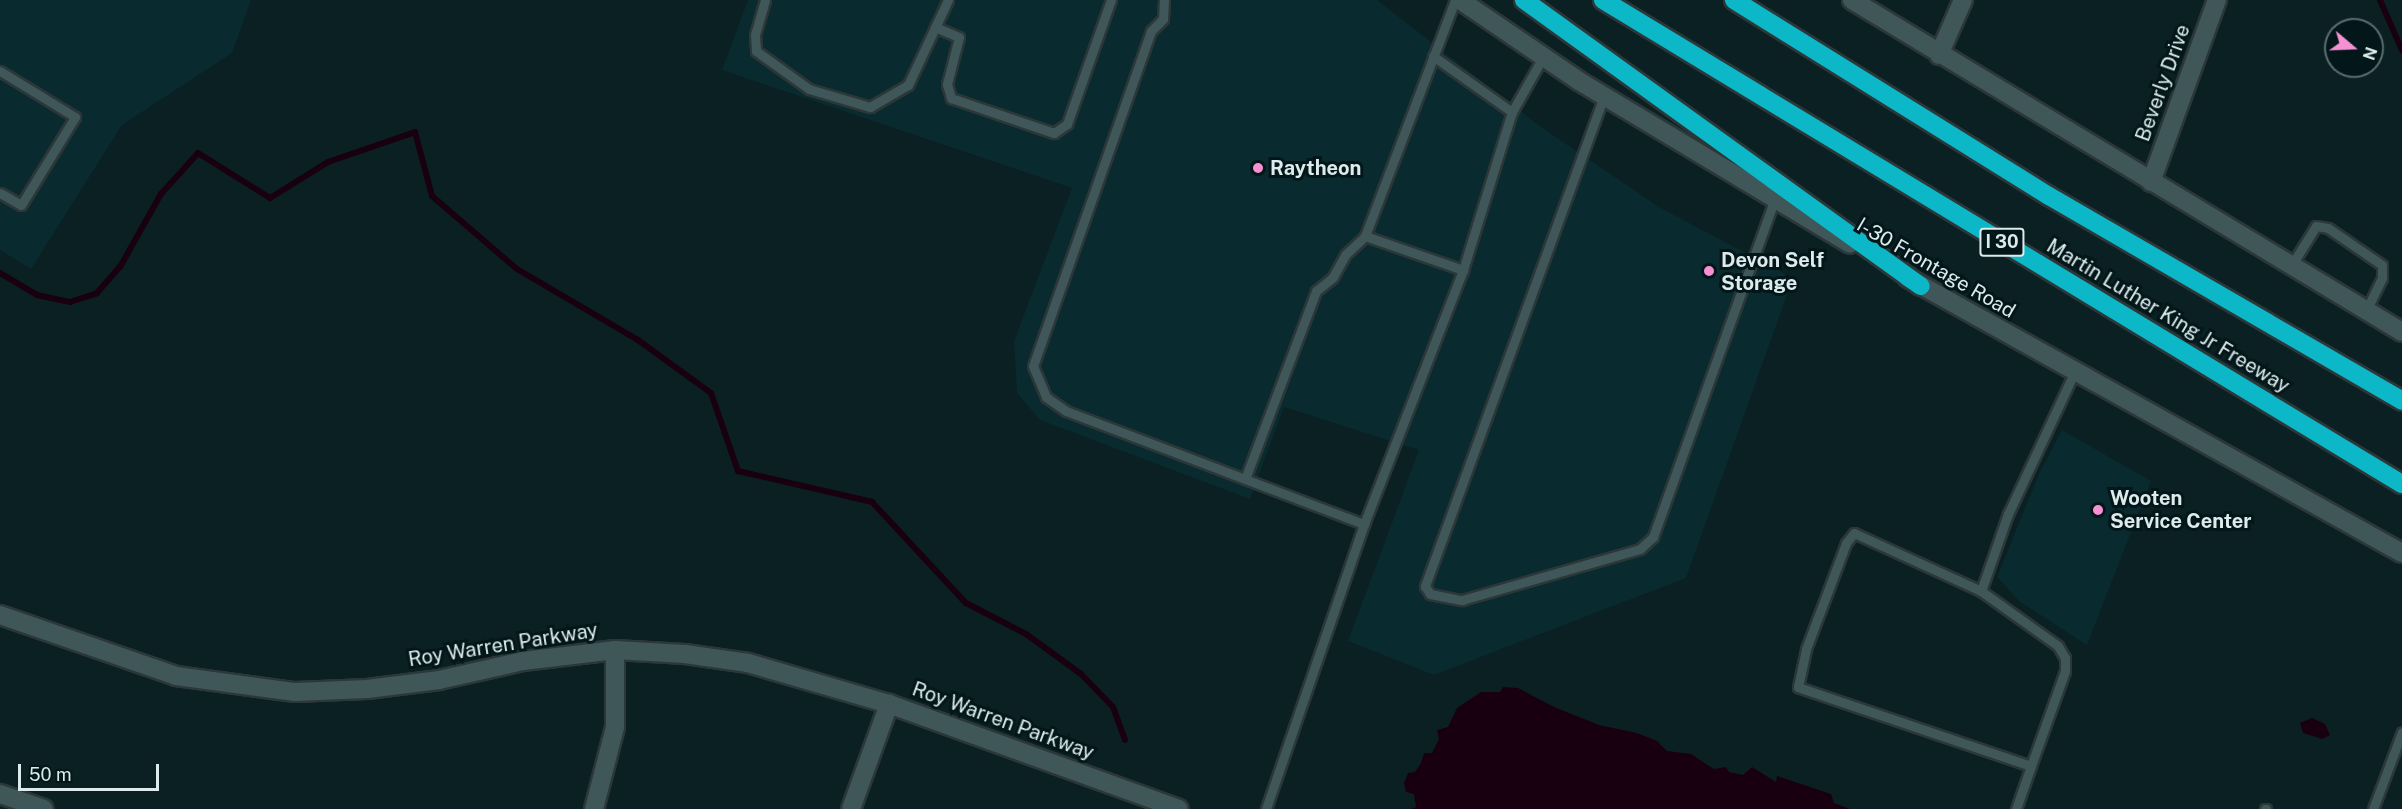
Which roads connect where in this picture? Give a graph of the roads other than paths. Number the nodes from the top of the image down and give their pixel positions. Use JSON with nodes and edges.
{"nodes":[{"id":1,"x":765,"y":0,"type":"edge"},
{"id":2,"x":948,"y":0,"type":"edge"},
{"id":3,"x":1111,"y":0,"type":"edge"},
{"id":4,"x":1164,"y":0,"type":"edge"},
{"id":5,"x":1455,"y":0,"type":"edge"},
{"id":6,"x":1460,"y":0,"type":"edge"},
{"id":7,"x":1524,"y":0,"type":"edge"},
{"id":8,"x":1603,"y":0,"type":"edge"},
{"id":9,"x":1734,"y":0,"type":"edge"},
{"id":10,"x":1852,"y":0,"type":"edge"},
{"id":11,"x":1963,"y":0,"type":"edge"},
{"id":12,"x":2217,"y":0,"type":"edge"},
{"id":13,"x":935,"y":27,"type":"junction"},
{"id":14,"x":1939,"y":55,"type":"junction"},
{"id":15,"x":1433,"y":56,"type":"junction"},
{"id":16,"x":1544,"y":57,"type":"junction"},
{"id":17,"x":0,"y":71,"type":"edge"},
{"id":18,"x":1604,"y":96,"type":"junction"},
{"id":19,"x":1512,"y":112,"type":"junction"},
{"id":20,"x":2151,"y":182,"type":"junction"},
{"id":21,"x":0,"y":193,"type":"edge"},
{"id":22,"x":1775,"y":199,"type":"junction"},
{"id":23,"x":1365,"y":236,"type":"junction"},
{"id":24,"x":2291,"y":266,"type":"junction"},
{"id":25,"x":1463,"y":270,"type":"junction"},
{"id":26,"x":1921,"y":286,"type":"junction"},
{"id":27,"x":2366,"y":311,"type":"junction"},
{"id":28,"x":2402,"y":332,"type":"edge"},
{"id":29,"x":2074,"y":373,"type":"junction"},
{"id":30,"x":2402,"y":401,"type":"edge"},
{"id":31,"x":1245,"y":479,"type":"junction"},
{"id":32,"x":2402,"y":484,"type":"edge"},
{"id":33,"x":1364,"y":524,"type":"junction"},
{"id":34,"x":2402,"y":553,"type":"edge"},
{"id":35,"x":1981,"y":591,"type":"junction"},
{"id":36,"x":0,"y":615,"type":"edge"},
{"id":37,"x":615,"y":650,"type":"junction"},
{"id":38,"x":889,"y":704,"type":"junction"},
{"id":39,"x":2402,"y":732,"type":"edge"},
{"id":40,"x":2031,"y":766,"type":"junction"},
{"id":41,"x":0,"y":794,"type":"edge"},
{"id":42,"x":44,"y":809,"type":"edge"},
{"id":43,"x":594,"y":809,"type":"edge"},
{"id":44,"x":851,"y":809,"type":"edge"},
{"id":45,"x":1179,"y":809,"type":"edge"},
{"id":46,"x":1266,"y":809,"type":"edge"},
{"id":47,"x":2016,"y":809,"type":"edge"},
{"id":48,"x":2373,"y":809,"type":"edge"}],
"edges":[{"from":1,"to":13,"type":"lane"},
{"from":2,"to":13,"type":"lane"},
{"from":3,"to":13,"type":"lane"},
{"from":4,"to":31,"type":"lane"},
{"from":5,"to":15,"type":"lane"},
{"from":6,"to":16,"type":"street","name":"I-30 Frontage Road"},
{"from":7,"to":26,"type":"highway"},
{"from":8,"to":32,"type":"highway","name":"Martin Luther King Jr Freeway","number":"I 30"},
{"from":9,"to":30,"type":"highway"},
{"from":10,"to":14,"type":"street"},
{"from":11,"to":14,"type":"street"},
{"from":12,"to":20,"type":"street","name":"Beverly Drive"},
{"from":14,"to":20,"type":"street"},
{"from":15,"to":19,"type":"lane"},
{"from":15,"to":23,"type":"lane"},
{"from":16,"to":18,"type":"street","name":"I-30 Frontage Road"},
{"from":16,"to":19,"type":"lane"},
{"from":17,"to":21,"type":"lane"},
{"from":18,"to":22,"type":"street","name":"I-30 Frontage Road"},
{"from":18,"to":22,"type":"lane"},
{"from":19,"to":25,"type":"lane"},
{"from":20,"to":24,"type":"street"},
{"from":22,"to":26,"type":"street","name":"I-30 Frontage Road"},
{"from":23,"to":25,"type":"lane"},
{"from":23,"to":31,"type":"lane"},
{"from":24,"to":27,"type":"street"},
{"from":24,"to":27,"type":"lane"},
{"from":25,"to":33,"type":"lane"},
{"from":26,"to":29,"type":"street","name":"I-30 Frontage Road"},
{"from":27,"to":28,"type":"street"},
{"from":29,"to":34,"type":"street","name":"I-30 Frontage Road"},
{"from":29,"to":35,"type":"lane"},
{"from":31,"to":33,"type":"lane"},
{"from":33,"to":46,"type":"lane"},
{"from":35,"to":40,"type":"lane"},
{"from":35,"to":40,"type":"lane"},
{"from":36,"to":37,"type":"street","name":"Roy Warren Parkway"},
{"from":37,"to":38,"type":"street","name":"Roy Warren Parkway"},
{"from":37,"to":43,"type":"street"},
{"from":38,"to":44,"type":"street"},
{"from":38,"to":45,"type":"street","name":"Roy Warren Parkway"},
{"from":39,"to":48,"type":"lane"},
{"from":40,"to":47,"type":"lane"},
{"from":41,"to":42,"type":"street"}]}
